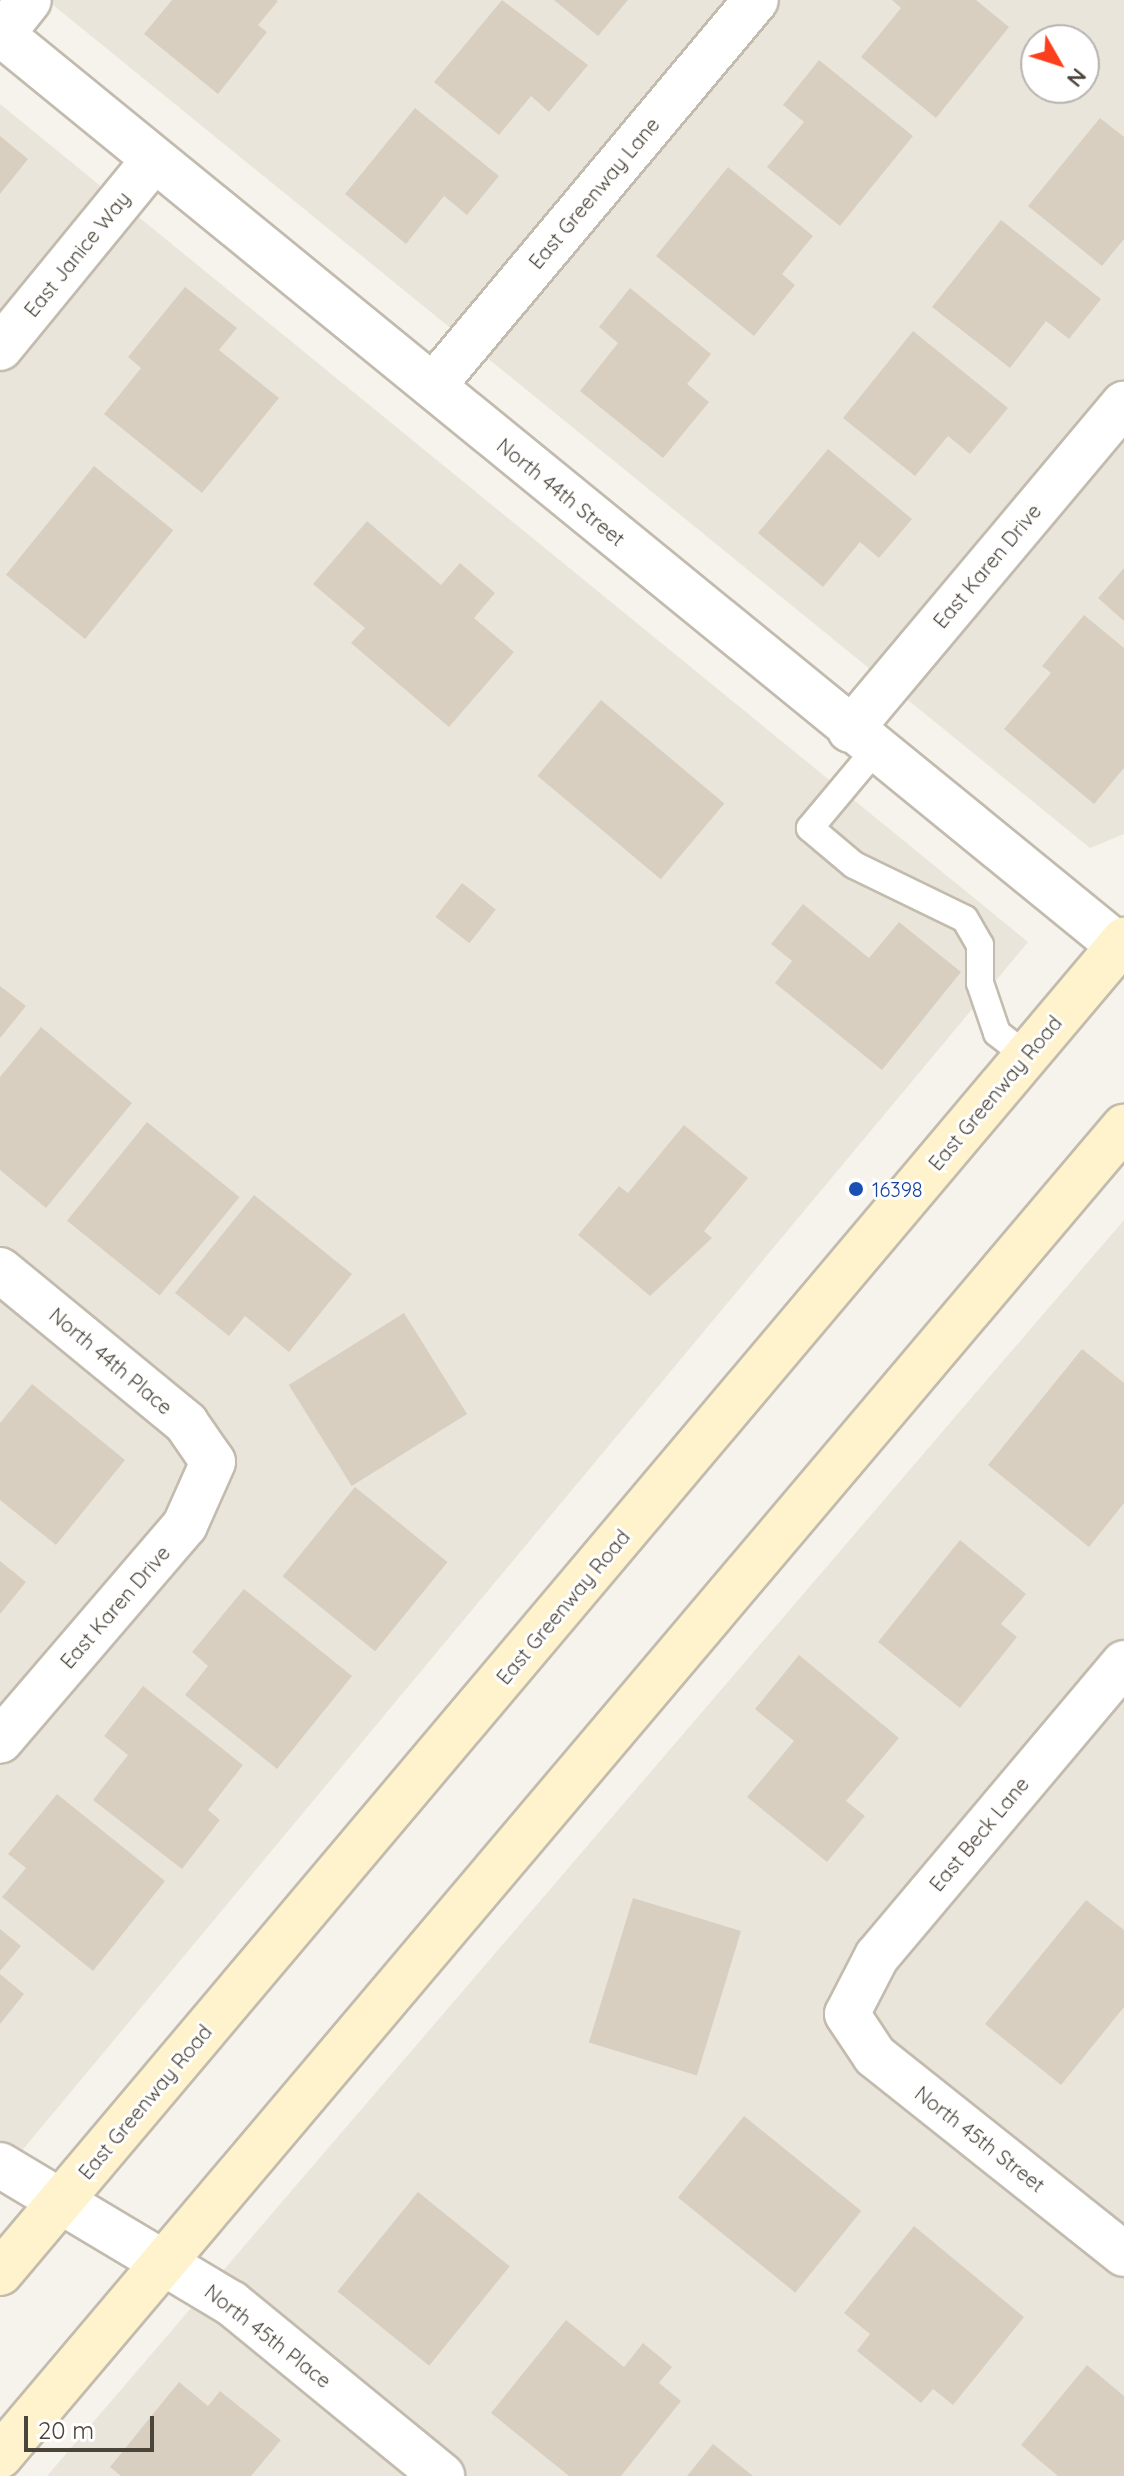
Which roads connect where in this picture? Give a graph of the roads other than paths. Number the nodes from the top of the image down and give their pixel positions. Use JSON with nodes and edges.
{"nodes":[{"id":1,"x":29,"y":0,"type":"edge"},
{"id":2,"x":756,"y":0,"type":"edge"},
{"id":3,"x":1,"y":34,"type":"edge"},
{"id":4,"x":154,"y":160,"type":"junction"},
{"id":5,"x":0,"y":348,"type":"edge"},
{"id":6,"x":433,"y":386,"type":"junction"},
{"id":7,"x":1124,"y":404,"type":"edge"},
{"id":8,"x":863,"y":739,"type":"junction"},
{"id":9,"x":1122,"y":945,"type":"edge"},
{"id":10,"x":1026,"y":1056,"type":"junction"},
{"id":11,"x":1124,"y":1127,"type":"edge"},
{"id":12,"x":0,"y":1270,"type":"edge"},
{"id":13,"x":213,"y":1462,"type":"joint"},
{"id":14,"x":1124,"y":1663,"type":"edge"},
{"id":15,"x":0,"y":1741,"type":"edge"},
{"id":16,"x":847,"y":2014,"type":"joint"},
{"id":17,"x":0,"y":2165,"type":"edge"},
{"id":18,"x":62,"y":2199,"type":"junction"},
{"id":19,"x":1124,"y":2254,"type":"edge"},
{"id":20,"x":163,"y":2262,"type":"junction"},
{"id":21,"x":0,"y":2273,"type":"edge"},
{"id":22,"x":0,"y":2456,"type":"edge"},
{"id":23,"x":442,"y":2476,"type":"edge"}],
"edges":[{"from":1,"to":3,"type":"street"},
{"from":2,"to":6,"type":"street","name":"East Greenway Lane"},
{"from":3,"to":4,"type":"street","name":"North 44th Street"},
{"from":4,"to":5,"type":"street","name":"East Janice Way"},
{"from":4,"to":6,"type":"street","name":"North 44th Street"},
{"from":6,"to":8,"type":"street","name":"North 44th Street"},
{"from":7,"to":8,"type":"street","name":"East Karen Drive"},
{"from":8,"to":9,"type":"street","name":"North 44th Street"},
{"from":8,"to":10,"type":"lane"},
{"from":9,"to":10,"type":"main road","name":"East Greenway Road"},
{"from":10,"to":18,"type":"main road","name":"East Greenway Road"},
{"from":11,"to":20,"type":"main road"},
{"from":12,"to":13,"type":"street","name":"North 44th Place"},
{"from":13,"to":15,"type":"street","name":"East Karen Drive"},
{"from":14,"to":16,"type":"street","name":"East Beck Lane"},
{"from":16,"to":19,"type":"street","name":"North 45th Street"},
{"from":17,"to":18,"type":"street","name":"North 45th Place"},
{"from":18,"to":20,"type":"street","name":"North 45th Place"},
{"from":18,"to":21,"type":"main road","name":"East Greenway Road"},
{"from":20,"to":22,"type":"main road"},
{"from":20,"to":23,"type":"street","name":"North 45th Place"}]}
